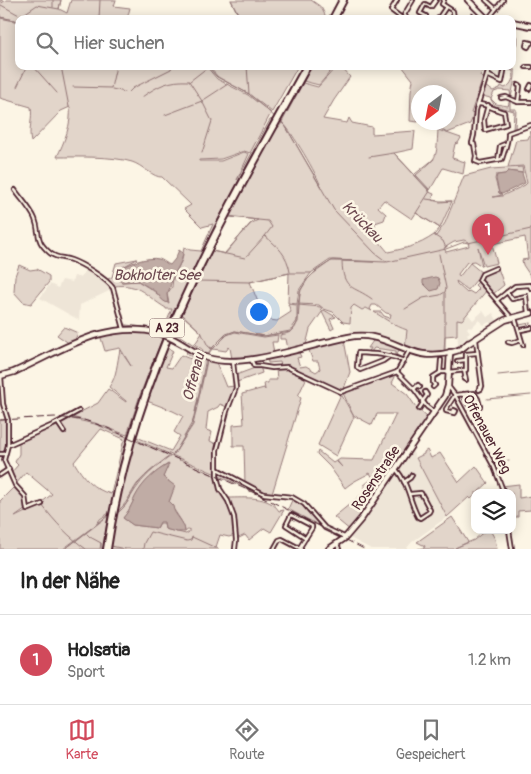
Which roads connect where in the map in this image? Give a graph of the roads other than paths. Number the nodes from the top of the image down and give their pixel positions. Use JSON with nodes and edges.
{"nodes":[{"id":1,"x":342,"y":0,"type":"edge"},
{"id":2,"x":396,"y":0,"type":"edge"},
{"id":3,"x":413,"y":0,"type":"edge"},
{"id":4,"x":436,"y":0,"type":"edge"},
{"id":5,"x":444,"y":0,"type":"edge"},
{"id":6,"x":468,"y":0,"type":"edge"},
{"id":7,"x":486,"y":0,"type":"edge"},
{"id":8,"x":498,"y":0,"type":"edge"},
{"id":9,"x":501,"y":2,"type":"edge"},
{"id":10,"x":442,"y":4,"type":"junction"},
{"id":11,"x":445,"y":8,"type":"junction"},
{"id":12,"x":496,"y":8,"type":"junction"},
{"id":13,"x":334,"y":15,"type":"edge"},
{"id":14,"x":400,"y":15,"type":"edge"},
{"id":15,"x":406,"y":15,"type":"edge"},
{"id":16,"x":424,"y":15,"type":"edge"},
{"id":17,"x":441,"y":15,"type":"edge"},
{"id":18,"x":454,"y":15,"type":"edge"},
{"id":19,"x":476,"y":15,"type":"edge"},
{"id":20,"x":491,"y":15,"type":"edge"},
{"id":21,"x":516,"y":23,"type":"edge"},
{"id":22,"x":531,"y":26,"type":"edge"},
{"id":23,"x":531,"y":43,"type":"edge"},
{"id":24,"x":521,"y":44,"type":"dead end"},
{"id":25,"x":526,"y":67,"type":"dead end"},
{"id":26,"x":531,"y":67,"type":"edge"},
{"id":27,"x":304,"y":70,"type":"edge"},
{"id":28,"x":489,"y":70,"type":"edge"},
{"id":29,"x":504,"y":70,"type":"edge"},
{"id":30,"x":487,"y":75,"type":"junction"},
{"id":31,"x":518,"y":85,"type":"dead end"},
{"id":32,"x":531,"y":85,"type":"edge"},
{"id":33,"x":529,"y":88,"type":"dead end"},
{"id":34,"x":501,"y":98,"type":"dead end"},
{"id":35,"x":518,"y":102,"type":"junction"},
{"id":36,"x":531,"y":102,"type":"edge"},
{"id":37,"x":478,"y":104,"type":"junction"},
{"id":38,"x":488,"y":106,"type":"junction"},
{"id":39,"x":531,"y":125,"type":"edge"},
{"id":40,"x":15,"y":190,"type":"dead end"},
{"id":41,"x":496,"y":268,"type":"dead end"},
{"id":42,"x":531,"y":288,"type":"edge"},
{"id":43,"x":507,"y":292,"type":"junction"},
{"id":44,"x":531,"y":295,"type":"edge"},
{"id":45,"x":526,"y":296,"type":"junction"},
{"id":46,"x":497,"y":300,"type":"junction"},
{"id":47,"x":530,"y":313,"type":"edge"},
{"id":48,"x":513,"y":317,"type":"junction"},
{"id":49,"x":531,"y":328,"type":"edge"},
{"id":50,"x":124,"y":329,"type":"junction"},
{"id":51,"x":521,"y":330,"type":"dead end"},
{"id":52,"x":475,"y":339,"type":"junction"},
{"id":53,"x":521,"y":340,"type":"junction"},
{"id":54,"x":508,"y":342,"type":"dead end"},
{"id":55,"x":523,"y":345,"type":"dead end"},
{"id":56,"x":409,"y":352,"type":"junction"},
{"id":57,"x":451,"y":352,"type":"junction"},
{"id":58,"x":476,"y":353,"type":"junction"},
{"id":59,"x":390,"y":356,"type":"junction"},
{"id":60,"x":251,"y":359,"type":"junction"},
{"id":61,"x":442,"y":360,"type":"dead end"},
{"id":62,"x":465,"y":360,"type":"junction"},
{"id":63,"x":404,"y":361,"type":"junction"},
{"id":64,"x":457,"y":361,"type":"dead end"},
{"id":65,"x":233,"y":362,"type":"junction"},
{"id":66,"x":449,"y":370,"type":"junction"},
{"id":67,"x":464,"y":370,"type":"junction"},
{"id":68,"x":398,"y":372,"type":"junction"},
{"id":69,"x":440,"y":373,"type":"junction"},
{"id":70,"x":1,"y":376,"type":"edge"},
{"id":71,"x":465,"y":377,"type":"dead end"},
{"id":72,"x":448,"y":386,"type":"junction"},
{"id":73,"x":482,"y":386,"type":"dead end"},
{"id":74,"x":420,"y":387,"type":"dead end"},
{"id":75,"x":433,"y":387,"type":"dead end"},
{"id":76,"x":414,"y":389,"type":"junction"},
{"id":77,"x":425,"y":392,"type":"dead end"},
{"id":78,"x":464,"y":394,"type":"junction"},
{"id":79,"x":455,"y":395,"type":"junction"},
{"id":80,"x":423,"y":403,"type":"junction"},
{"id":81,"x":419,"y":409,"type":"dead end"},
{"id":82,"x":78,"y":411,"type":"dead end"},
{"id":83,"x":434,"y":412,"type":"junction"},
{"id":84,"x":454,"y":413,"type":"dead end"},
{"id":85,"x":58,"y":423,"type":"junction"},
{"id":86,"x":64,"y":432,"type":"dead end"},
{"id":87,"x":8,"y":445,"type":"junction"},
{"id":88,"x":0,"y":454,"type":"edge"},
{"id":89,"x":5,"y":454,"type":"junction"},
{"id":90,"x":395,"y":468,"type":"junction"},
{"id":91,"x":9,"y":469,"type":"junction"},
{"id":92,"x":217,"y":469,"type":"junction"},
{"id":93,"x":0,"y":475,"type":"edge"},
{"id":94,"x":412,"y":475,"type":"dead end"},
{"id":95,"x":404,"y":482,"type":"junction"},
{"id":96,"x":502,"y":489,"type":"edge"},
{"id":97,"x":410,"y":494,"type":"junction"},
{"id":98,"x":42,"y":504,"type":"dead end"},
{"id":99,"x":510,"y":534,"type":"edge"},
{"id":100,"x":306,"y":538,"type":"junction"},
{"id":101,"x":345,"y":538,"type":"junction"},
{"id":102,"x":295,"y":546,"type":"junction"},
{"id":103,"x":338,"y":546,"type":"edge"},
{"id":104,"x":300,"y":548,"type":"edge"},
{"id":105,"x":106,"y":549,"type":"edge"},
{"id":106,"x":235,"y":549,"type":"edge"},
{"id":107,"x":274,"y":549,"type":"edge"},
{"id":108,"x":292,"y":549,"type":"edge"},
{"id":109,"x":329,"y":549,"type":"edge"},
{"id":110,"x":512,"y":549,"type":"edge"}],
"edges":[{"from":1,"to":13,"type":"highway"},
{"from":2,"to":14,"type":"street"},
{"from":3,"to":15,"type":"street"},
{"from":4,"to":10,"type":"street"},
{"from":4,"to":16,"type":"street"},
{"from":5,"to":10,"type":"street"},
{"from":6,"to":19,"type":"main road"},
{"from":7,"to":12,"type":"street"},
{"from":8,"to":9,"type":"street"},
{"from":9,"to":12,"type":"street"},
{"from":10,"to":11,"type":"street"},
{"from":11,"to":17,"type":"street"},
{"from":11,"to":18,"type":"street"},
{"from":12,"to":20,"type":"street"},
{"from":21,"to":22,"type":"main road"},
{"from":23,"to":24,"type":"street"},
{"from":25,"to":26,"type":"street"},
{"from":27,"to":105,"type":"highway","number":"A 23"},
{"from":28,"to":30,"type":"street"},
{"from":29,"to":30,"type":"street"},
{"from":30,"to":37,"type":"street"},
{"from":31,"to":35,"type":"street"},
{"from":32,"to":33,"type":"street"},
{"from":34,"to":35,"type":"street"},
{"from":35,"to":36,"type":"street"},
{"from":37,"to":38,"type":"street"},
{"from":37,"to":39,"type":"street"},
{"from":38,"to":38,"type":"street"},
{"from":40,"to":50,"type":"street"},
{"from":41,"to":46,"type":"street"},
{"from":42,"to":43,"type":"street"},
{"from":43,"to":45,"type":"street"},
{"from":43,"to":46,"type":"street"},
{"from":44,"to":45,"type":"street"},
{"from":45,"to":47,"type":"street"},
{"from":46,"to":48,"type":"street"},
{"from":47,"to":48,"type":"main road"},
{"from":48,"to":52,"type":"main road"},
{"from":48,"to":53,"type":"street"},
{"from":49,"to":51,"type":"street"},
{"from":50,"to":65,"type":"main road","bridge":true},
{"from":50,"to":70,"type":"main road"},
{"from":52,"to":57,"type":"main road"},
{"from":52,"to":58,"type":"street"},
{"from":53,"to":54,"type":"street"},
{"from":53,"to":55,"type":"street"},
{"from":56,"to":57,"type":"main road"},
{"from":56,"to":60,"type":"main road"},
{"from":56,"to":63,"type":"street"},
{"from":57,"to":66,"type":"main road"},
{"from":58,"to":62,"type":"street"},
{"from":58,"to":73,"type":"street"},
{"from":59,"to":59,"type":"street"},
{"from":59,"to":63,"type":"street"},
{"from":60,"to":65,"type":"main road"},
{"from":60,"to":68,"type":"street"},
{"from":61,"to":69,"type":"street"},
{"from":62,"to":64,"type":"street"},
{"from":62,"to":67,"type":"street"},
{"from":63,"to":68,"type":"street"},
{"from":65,"to":92,"type":"street"},
{"from":66,"to":67,"type":"street"},
{"from":66,"to":69,"type":"street"},
{"from":66,"to":72,"type":"main road"},
{"from":67,"to":71,"type":"street"},
{"from":68,"to":76,"type":"street"},
{"from":69,"to":75,"type":"street"},
{"from":70,"to":87,"type":"street"},
{"from":72,"to":79,"type":"street","name":"Offenauer Weg"},
{"from":72,"to":83,"type":"main road","name":"Rosenstraße"},
{"from":74,"to":76,"type":"street"},
{"from":76,"to":80,"type":"street"},
{"from":77,"to":80,"type":"street"},
{"from":78,"to":78,"type":"street"},
{"from":78,"to":79,"type":"street"},
{"from":79,"to":84,"type":"street"},
{"from":79,"to":96,"type":"street","name":"Offenauer Weg"},
{"from":80,"to":81,"type":"street"},
{"from":80,"to":83,"type":"street"},
{"from":82,"to":85,"type":"street"},
{"from":83,"to":90,"type":"main road","name":"Rosenstraße"},
{"from":85,"to":86,"type":"street"},
{"from":85,"to":87,"type":"street"},
{"from":87,"to":89,"type":"street"},
{"from":88,"to":89,"type":"street"},
{"from":89,"to":91,"type":"street"},
{"from":90,"to":95,"type":"street"},
{"from":90,"to":101,"type":"main road","name":"Rosenstraße"},
{"from":91,"to":93,"type":"street"},
{"from":91,"to":98,"type":"street"},
{"from":92,"to":101,"type":"street"},
{"from":92,"to":106,"type":"street"},
{"from":94,"to":95,"type":"street"},
{"from":95,"to":97,"type":"street"},
{"from":97,"to":97,"type":"street"},
{"from":99,"to":110,"type":"street"},
{"from":100,"to":100,"type":"street"},
{"from":100,"to":104,"type":"street"},
{"from":101,"to":103,"type":"main road","name":"Rosenstraße"},
{"from":102,"to":104,"type":"street"},
{"from":102,"to":107,"type":"street"},
{"from":102,"to":108,"type":"street"},
{"from":103,"to":109,"type":"main road","name":"Rosenstraße"}]}
